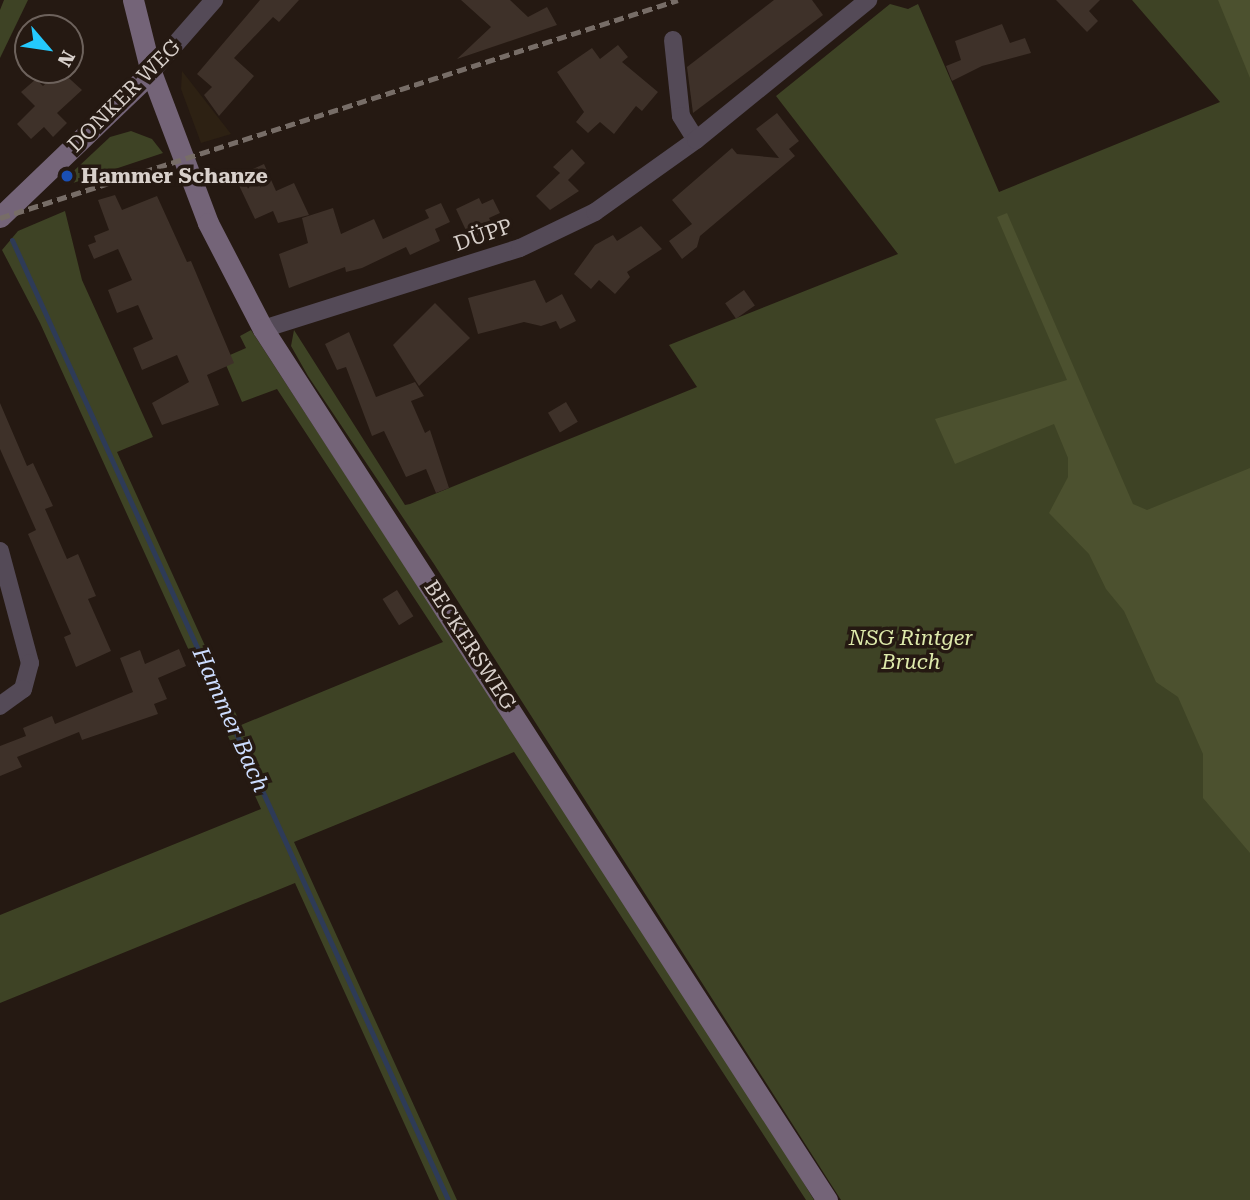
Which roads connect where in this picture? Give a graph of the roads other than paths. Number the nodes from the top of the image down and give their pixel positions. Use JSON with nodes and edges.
{"nodes":[{"id":1,"x":134,"y":0,"type":"edge"},
{"id":2,"x":214,"y":0,"type":"edge"},
{"id":3,"x":868,"y":0,"type":"edge"},
{"id":4,"x":673,"y":40,"type":"dead end"},
{"id":5,"x":151,"y":72,"type":"junction"},
{"id":6,"x":696,"y":140,"type":"junction"},
{"id":7,"x":0,"y":218,"type":"edge"},
{"id":8,"x":263,"y":329,"type":"junction"},
{"id":9,"x":0,"y":551,"type":"edge"},
{"id":10,"x":0,"y":706,"type":"edge"},
{"id":11,"x":827,"y":1200,"type":"edge"}],
"edges":[{"from":1,"to":5,"type":"street","name":"BECKERSWEG"},
{"from":2,"to":5,"type":"street","name":"DONKER WEG"},
{"from":3,"to":6,"type":"street","name":"DÜPP"},
{"from":4,"to":6,"type":"street"},
{"from":5,"to":7,"type":"street","name":"DONKER WEG"},
{"from":5,"to":8,"type":"street","name":"BECKERSWEG"},
{"from":6,"to":8,"type":"street","name":"DÜPP"},
{"from":8,"to":11,"type":"street","name":"BECKERSWEG"},
{"from":9,"to":10,"type":"street"}]}
